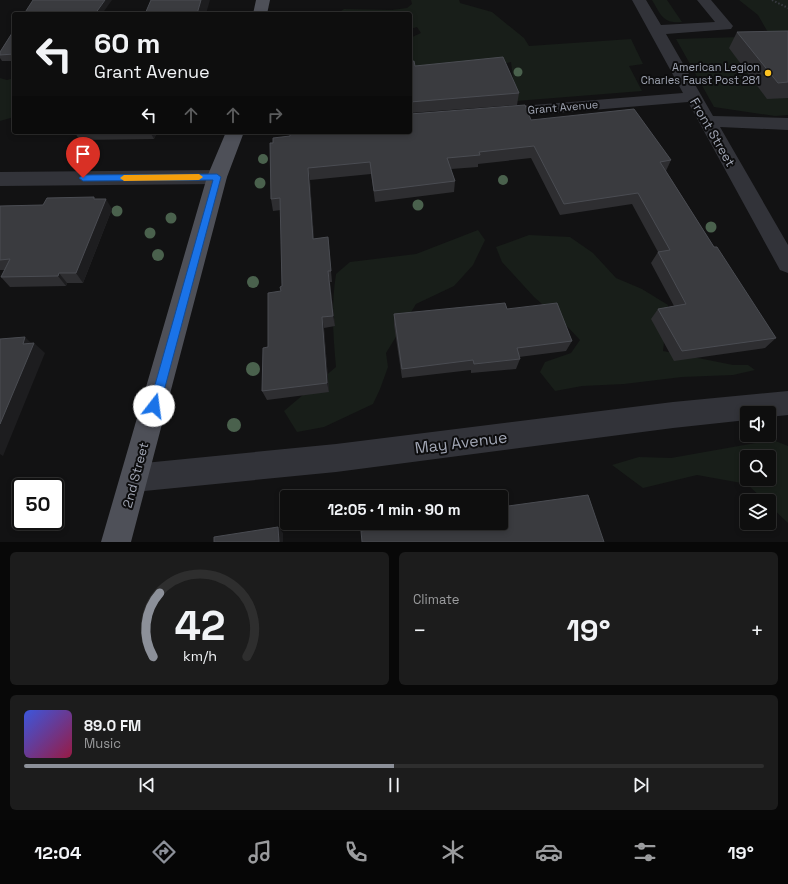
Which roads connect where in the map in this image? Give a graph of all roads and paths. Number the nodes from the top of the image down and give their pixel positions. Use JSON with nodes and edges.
{"nodes":[{"id":1,"x":263,"y":0,"type":"edge"},
{"id":2,"x":639,"y":0,"type":"edge"},
{"id":3,"x":704,"y":0,"type":"edge"},
{"id":4,"x":772,"y":0,"type":"edge"},
{"id":5,"x":788,"y":8,"type":"edge"},
{"id":6,"x":260,"y":12,"type":"edge"},
{"id":7,"x":656,"y":30,"type":"junction"},
{"id":8,"x":693,"y":97,"type":"junction"},
{"id":9,"x":480,"y":114,"type":"edge"},
{"id":10,"x":707,"y":121,"type":"junction"},
{"id":11,"x":788,"y":124,"type":"edge"},
{"id":12,"x":234,"y":134,"type":"edge"},
{"id":13,"x":217,"y":177,"type":"junction"},
{"id":14,"x":0,"y":179,"type":"edge"},
{"id":15,"x":788,"y":264,"type":"edge"},
{"id":16,"x":788,"y":403,"type":"edge"},
{"id":17,"x":134,"y":478,"type":"junction"},
{"id":18,"x":116,"y":542,"type":"edge"}],
"edges":[{"from":1,"to":6,"type":"main road"},
{"from":2,"to":7,"type":"street","name":"Front Street"},
{"from":3,"to":7,"type":"street"},
{"from":4,"to":5,"type":"path"},
{"from":7,"to":8,"type":"street","name":"Front Street"},
{"from":8,"to":9,"type":"street","name":"Grant Avenue"},
{"from":8,"to":10,"type":"street","name":"Front Street"},
{"from":10,"to":11,"type":"street"},
{"from":10,"to":15,"type":"street","name":"Front Street"},
{"from":12,"to":13,"type":"main road","name":"2nd Street"},
{"from":13,"to":14,"type":"street"},
{"from":13,"to":17,"type":"main road","name":"2nd Street"},
{"from":16,"to":17,"type":"street","name":"May Avenue"},
{"from":17,"to":18,"type":"main road","name":"2nd Street"}]}
